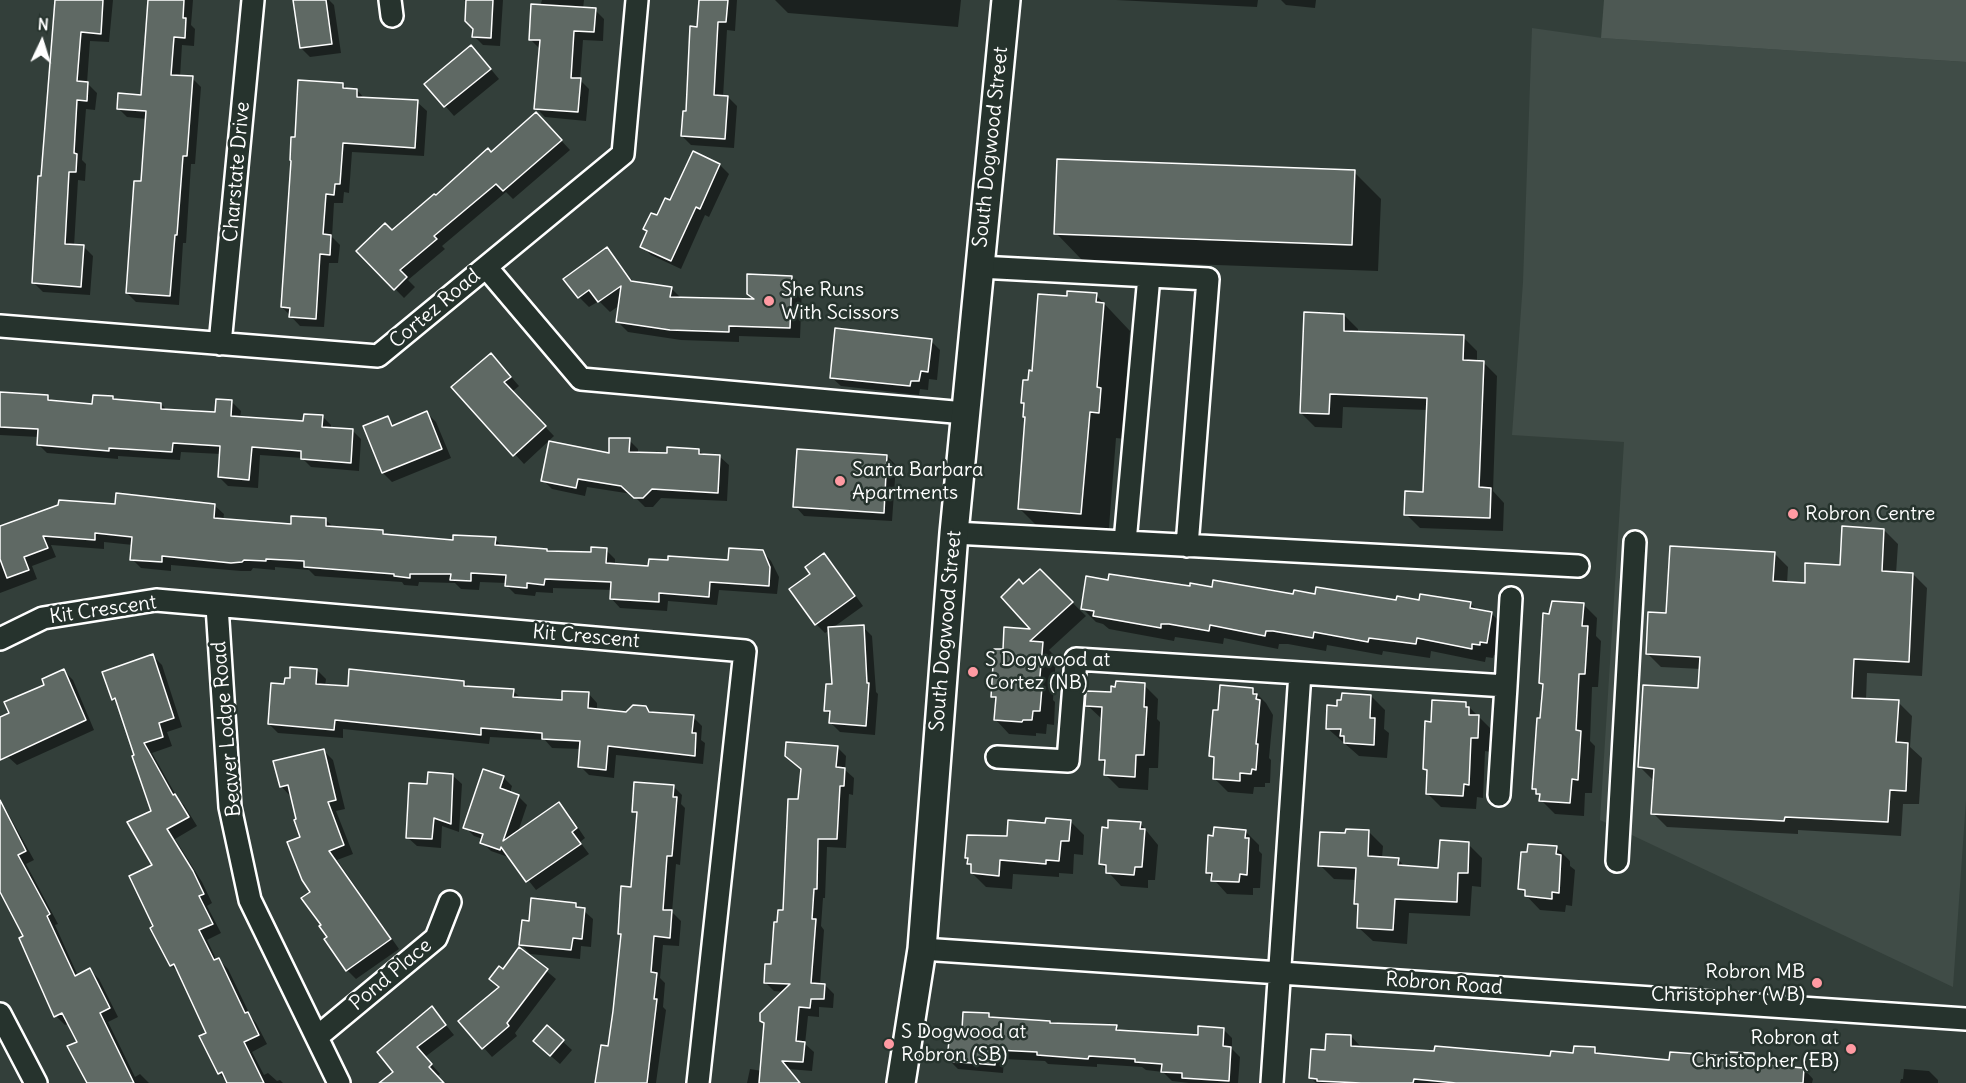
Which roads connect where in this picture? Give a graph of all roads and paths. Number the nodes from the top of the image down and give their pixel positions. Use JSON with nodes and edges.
{"nodes":[{"id":1,"x":253,"y":0,"type":"edge"},
{"id":2,"x":637,"y":0,"type":"edge"},
{"id":3,"x":1006,"y":0,"type":"edge"},
{"id":4,"x":486,"y":267,"type":"junction"},
{"id":5,"x":980,"y":267,"type":"junction"},
{"id":6,"x":1149,"y":276,"type":"junction"},
{"id":7,"x":0,"y":326,"type":"edge"},
{"id":8,"x":220,"y":344,"type":"junction"},
{"id":9,"x":965,"y":413,"type":"junction"},
{"id":10,"x":954,"y":533,"type":"junction"},
{"id":11,"x":1125,"y":542,"type":"junction"},
{"id":12,"x":1635,"y":542,"type":"dead end"},
{"id":13,"x":1187,"y":546,"type":"junction"},
{"id":14,"x":1578,"y":566,"type":"dead end"},
{"id":15,"x":1511,"y":598,"type":"dead end"},
{"id":16,"x":217,"y":606,"type":"junction"},
{"id":17,"x":0,"y":639,"type":"edge"},
{"id":18,"x":1300,"y":673,"type":"junction"},
{"id":19,"x":1506,"y":687,"type":"junction"},
{"id":20,"x":997,"y":757,"type":"dead end"},
{"id":21,"x":1500,"y":795,"type":"dead end"},
{"id":22,"x":1617,"y":861,"type":"dead end"},
{"id":23,"x":450,"y":902,"type":"dead end"},
{"id":24,"x":922,"y":949,"type":"junction"},
{"id":25,"x":1279,"y":973,"type":"junction"},
{"id":26,"x":0,"y":1014,"type":"edge"},
{"id":27,"x":1966,"y":1018,"type":"edge"},
{"id":28,"x":317,"y":1037,"type":"junction"},
{"id":29,"x":36,"y":1083,"type":"edge"},
{"id":30,"x":339,"y":1083,"type":"edge"},
{"id":31,"x":698,"y":1083,"type":"edge"},
{"id":32,"x":901,"y":1083,"type":"edge"},
{"id":33,"x":1272,"y":1083,"type":"edge"}],
"edges":[{"from":1,"to":8,"type":"street","name":"Charstate Drive"},
{"from":2,"to":4,"type":"street"},
{"from":3,"to":5,"type":"main road","name":"South Dogwood Street"},
{"from":4,"to":8,"type":"street","name":"Cortez Road"},
{"from":4,"to":9,"type":"street","name":"Cortez Road"},
{"from":5,"to":6,"type":"street"},
{"from":5,"to":9,"type":"main road","name":"South Dogwood Street"},
{"from":6,"to":11,"type":"street"},
{"from":6,"to":13,"type":"street"},
{"from":7,"to":8,"type":"street","name":"Cortez Road"},
{"from":9,"to":10,"type":"main road","name":"South Dogwood Street"},
{"from":10,"to":11,"type":"street"},
{"from":10,"to":24,"type":"main road","name":"South Dogwood Street"},
{"from":11,"to":13,"type":"street"},
{"from":12,"to":22,"type":"street"},
{"from":13,"to":14,"type":"street"},
{"from":15,"to":19,"type":"street"},
{"from":16,"to":17,"type":"street","name":"Kit Crescent"},
{"from":16,"to":28,"type":"street","name":"Beaver Lodge Road"},
{"from":16,"to":31,"type":"street","name":"Kit Crescent"},
{"from":18,"to":19,"type":"street"},
{"from":18,"to":20,"type":"street"},
{"from":18,"to":25,"type":"street"},
{"from":19,"to":21,"type":"street"},
{"from":23,"to":28,"type":"street","name":"Pond Place"},
{"from":24,"to":25,"type":"street","name":"Robron Road"},
{"from":24,"to":32,"type":"main road","name":"South Dogwood Street"},
{"from":25,"to":27,"type":"street","name":"Robron Road"},
{"from":25,"to":33,"type":"street"},
{"from":26,"to":29,"type":"street"},
{"from":28,"to":30,"type":"street","name":"Beaver Lodge Road"}]}
